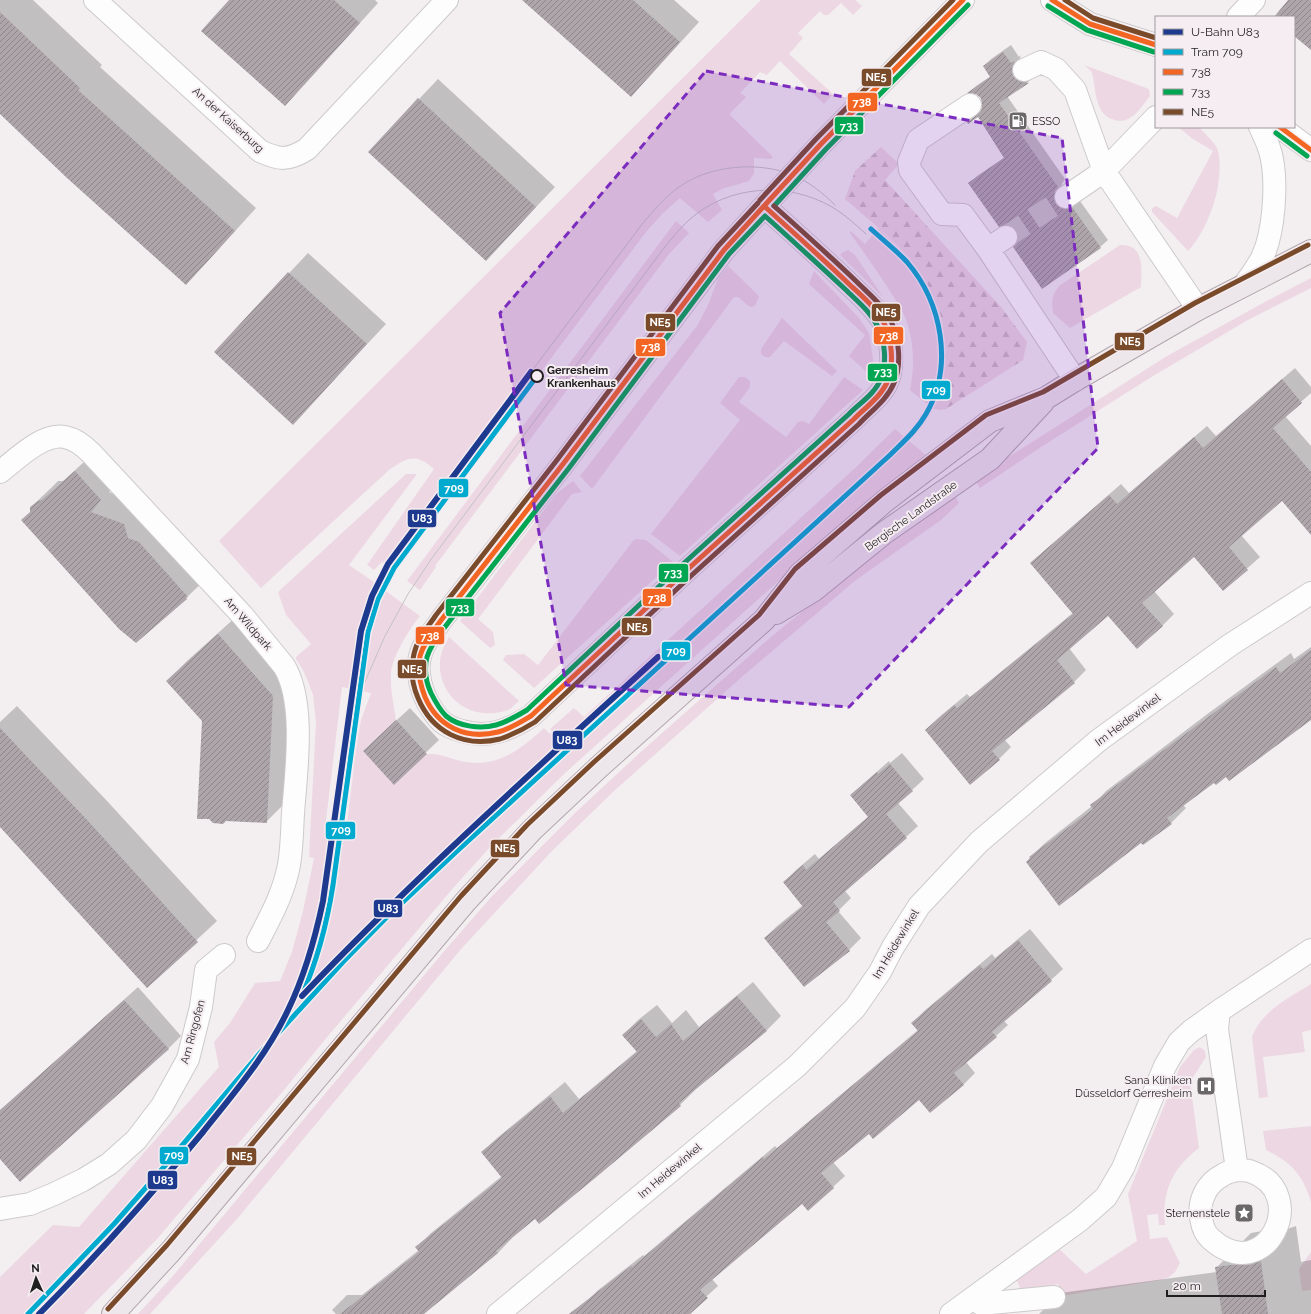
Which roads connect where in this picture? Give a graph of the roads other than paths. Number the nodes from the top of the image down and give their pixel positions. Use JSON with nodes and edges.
{"nodes":[{"id":1,"x":95,"y":0,"type":"edge"},
{"id":2,"x":447,"y":0,"type":"edge"},
{"id":3,"x":963,"y":0,"type":"edge"},
{"id":4,"x":1052,"y":0,"type":"edge"},
{"id":5,"x":1254,"y":0,"type":"edge"},
{"id":6,"x":1239,"y":16,"type":"edge"},
{"id":7,"x":1155,"y":45,"type":"edge"},
{"id":8,"x":1024,"y":70,"type":"dead end"},
{"id":9,"x":970,"y":105,"type":"dead end"},
{"id":10,"x":1155,"y":118,"type":"edge"},
{"id":11,"x":1260,"y":128,"type":"edge"},
{"id":12,"x":1281,"y":128,"type":"edge"},
{"id":13,"x":1311,"y":150,"type":"edge"},
{"id":14,"x":1104,"y":172,"type":"junction"},
{"id":15,"x":1066,"y":197,"type":"tunnel mouth"},
{"id":16,"x":764,"y":206,"type":"junction"},
{"id":17,"x":1006,"y":238,"type":"tunnel mouth"},
{"id":18,"x":988,"y":249,"type":"junction"},
{"id":19,"x":1311,"y":251,"type":"edge"},
{"id":20,"x":1245,"y":284,"type":"junction"},
{"id":21,"x":1198,"y":309,"type":"junction"},
{"id":22,"x":1075,"y":380,"type":"junction"},
{"id":23,"x":1046,"y":398,"type":"junction"},
{"id":24,"x":0,"y":472,"type":"edge"},
{"id":25,"x":1311,"y":593,"type":"edge"},
{"id":26,"x":764,"y":620,"type":"junction"},
{"id":27,"x":258,"y":941,"type":"dead end"},
{"id":28,"x":1311,"y":950,"type":"edge"},
{"id":29,"x":224,"y":955,"type":"dead end"},
{"id":30,"x":1219,"y":1011,"type":"junction"},
{"id":31,"x":1237,"y":1170,"type":"dead end"},
{"id":32,"x":0,"y":1209,"type":"edge"},
{"id":33,"x":1054,"y":1297,"type":"dead end"},
{"id":34,"x":981,"y":1304,"type":"edge"},
{"id":35,"x":113,"y":1314,"type":"edge"},
{"id":36,"x":498,"y":1314,"type":"edge"},
{"id":37,"x":951,"y":1314,"type":"edge"}],
"edges":[{"from":1,"to":2,"type":"street","name":"An der Kaiserburg"},
{"from":3,"to":16,"type":"street"},
{"from":4,"to":7,"type":"street"},
{"from":5,"to":6,"type":"street"},
{"from":8,"to":14,"type":"street"},
{"from":9,"to":18,"type":"street"},
{"from":10,"to":14,"type":"street"},
{"from":11,"to":20,"type":"street"},
{"from":12,"to":13,"type":"street"},
{"from":14,"to":15,"type":"street"},
{"from":14,"to":21,"type":"street"},
{"from":16,"to":16,"type":"street"},
{"from":17,"to":18,"type":"street"},
{"from":18,"to":22,"type":"street"},
{"from":19,"to":20,"type":"main road","name":"Bergische Landstraße"},
{"from":20,"to":21,"type":"main road","name":"Bergische Landstraße"},
{"from":21,"to":22,"type":"main road","name":"Bergische Landstraße"},
{"from":22,"to":23,"type":"main road","name":"Bergische Landstraße"},
{"from":23,"to":26,"type":"main road","name":"Bergische Landstraße"},
{"from":23,"to":26,"type":"main road","name":"Bergische Landstraße"},
{"from":24,"to":27,"type":"street","name":"Am Wildpark"},
{"from":25,"to":36,"type":"street","name":"Im Heidewinkel"},
{"from":26,"to":35,"type":"main road","name":"Bergische Landstraße"},
{"from":28,"to":30,"type":"street"},
{"from":29,"to":32,"type":"street","name":"Am Ringofen"},
{"from":30,"to":31,"type":"street"},
{"from":30,"to":34,"type":"street"},
{"from":33,"to":34,"type":"street"},
{"from":34,"to":37,"type":"street"}]}
